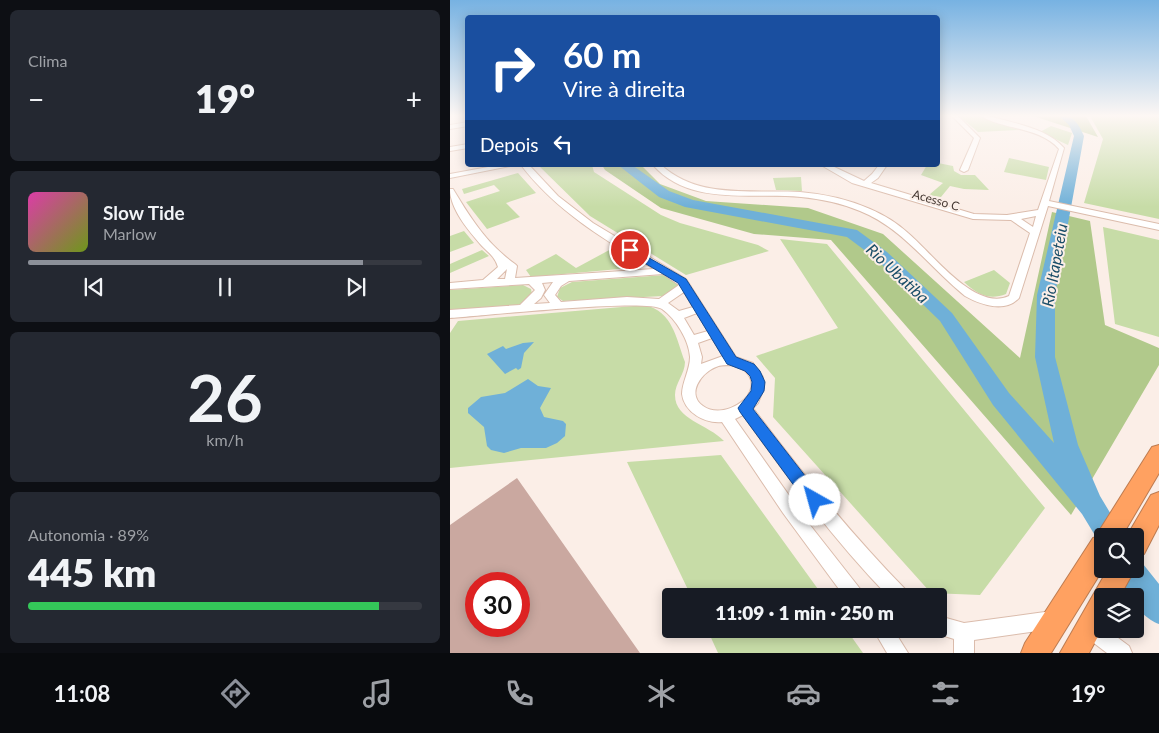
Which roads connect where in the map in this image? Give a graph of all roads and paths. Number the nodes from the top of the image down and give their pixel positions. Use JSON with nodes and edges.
{"nodes":[{"id":1,"x":465,"y":146,"type":"edge"},
{"id":2,"x":974,"y":146,"type":"edge"},
{"id":3,"x":1061,"y":146,"type":"edge"},
{"id":4,"x":450,"y":149,"type":"edge"},
{"id":5,"x":500,"y":167,"type":"edge"},
{"id":6,"x":526,"y":167,"type":"edge"},
{"id":7,"x":659,"y":167,"type":"edge"},
{"id":8,"x":829,"y":167,"type":"edge"},
{"id":9,"x":836,"y":167,"type":"edge"},
{"id":10,"x":881,"y":167,"type":"edge"},
{"id":11,"x":964,"y":170,"type":"dead end"},
{"id":12,"x":450,"y":176,"type":"edge"},
{"id":13,"x":867,"y":182,"type":"junction"},
{"id":14,"x":450,"y":191,"type":"edge"},
{"id":15,"x":1044,"y":204,"type":"junction"},
{"id":16,"x":1014,"y":218,"type":"junction"},
{"id":17,"x":1159,"y":227,"type":"edge"},
{"id":18,"x":1036,"y":233,"type":"junction"},
{"id":19,"x":630,"y":250,"type":"junction"},
{"id":20,"x":500,"y":258,"type":"junction"},
{"id":21,"x":665,"y":271,"type":"junction"},
{"id":22,"x":631,"y":273,"type":"junction"},
{"id":23,"x":566,"y":278,"type":"junction"},
{"id":24,"x":531,"y":280,"type":"junction"},
{"id":25,"x":510,"y":282,"type":"junction"},
{"id":26,"x":485,"y":284,"type":"junction"},
{"id":27,"x":450,"y":286,"type":"edge"},
{"id":28,"x":685,"y":286,"type":"junction"},
{"id":29,"x":661,"y":303,"type":"junction"},
{"id":30,"x":558,"y":306,"type":"junction"},
{"id":31,"x":522,"y":309,"type":"junction"},
{"id":32,"x":699,"y":309,"type":"junction"},
{"id":33,"x":450,"y":314,"type":"edge"},
{"id":34,"x":677,"y":316,"type":"junction"},
{"id":35,"x":714,"y":334,"type":"junction"},
{"id":36,"x":692,"y":341,"type":"junction"},
{"id":37,"x":732,"y":360,"type":"junction"},
{"id":38,"x":693,"y":378,"type":"junction"},
{"id":39,"x":745,"y":408,"type":"junction"},
{"id":40,"x":726,"y":416,"type":"junction"},
{"id":41,"x":1159,"y":454,"type":"edge"},
{"id":42,"x":1155,"y":510,"type":"edge"},
{"id":43,"x":1114,"y":528,"type":"edge"},
{"id":44,"x":1144,"y":529,"type":"edge"},
{"id":45,"x":1094,"y":560,"type":"edge"},
{"id":46,"x":848,"y":588,"type":"edge"},
{"id":47,"x":892,"y":588,"type":"edge"},
{"id":48,"x":1094,"y":618,"type":"edge"},
{"id":49,"x":1056,"y":619,"type":"junction"},
{"id":50,"x":947,"y":627,"type":"edge"},
{"id":51,"x":964,"y":632,"type":"junction"},
{"id":52,"x":888,"y":638,"type":"edge"},
{"id":53,"x":1113,"y":638,"type":"edge"},
{"id":54,"x":898,"y":653,"type":"edge"},
{"id":55,"x":964,"y":653,"type":"edge"},
{"id":56,"x":1035,"y":653,"type":"edge"},
{"id":57,"x":1074,"y":653,"type":"edge"},
{"id":58,"x":1122,"y":653,"type":"edge"}],
"edges":[{"from":1,"to":4,"type":"street"},
{"from":2,"to":11,"type":"street"},
{"from":3,"to":15,"type":"street"},
{"from":5,"to":12,"type":"street"},
{"from":6,"to":19,"type":"street"},
{"from":7,"to":18,"type":"street"},
{"from":8,"to":13,"type":"street","name":"Acesso C"},
{"from":9,"to":13,"type":"street","name":"Acesso C"},
{"from":10,"to":13,"type":"street"},
{"from":13,"to":15,"type":"street","name":"Acesso C"},
{"from":13,"to":16,"type":"street","name":"Acesso C"},
{"from":14,"to":20,"type":"street"},
{"from":15,"to":16,"type":"street","name":"Acesso C"},
{"from":15,"to":17,"type":"street"},
{"from":15,"to":18,"type":"street"},
{"from":16,"to":18,"type":"street"},
{"from":19,"to":21,"type":"street"},
{"from":19,"to":22,"type":"street"},
{"from":20,"to":25,"type":"street"},
{"from":20,"to":26,"type":"street"},
{"from":21,"to":22,"type":"street"},
{"from":21,"to":28,"type":"street"},
{"from":22,"to":23,"type":"street"},
{"from":23,"to":24,"type":"street"},
{"from":23,"to":30,"type":"street"},
{"from":24,"to":25,"type":"street"},
{"from":24,"to":31,"type":"street"},
{"from":25,"to":26,"type":"street"},
{"from":26,"to":27,"type":"street"},
{"from":28,"to":29,"type":"street"},
{"from":28,"to":32,"type":"street"},
{"from":29,"to":30,"type":"street"},
{"from":29,"to":34,"type":"street"},
{"from":30,"to":31,"type":"street"},
{"from":31,"to":33,"type":"street"},
{"from":32,"to":34,"type":"street"},
{"from":32,"to":35,"type":"street"},
{"from":34,"to":36,"type":"street"},
{"from":35,"to":36,"type":"street"},
{"from":35,"to":37,"type":"street"},
{"from":36,"to":38,"type":"street"},
{"from":37,"to":38,"type":"street"},
{"from":37,"to":39,"type":"street"},
{"from":38,"to":40,"type":"street"},
{"from":39,"to":40,"type":"street"},
{"from":39,"to":47,"type":"street"},
{"from":40,"to":46,"type":"street"},
{"from":41,"to":43,"type":"highway"},
{"from":42,"to":44,"type":"highway"},
{"from":45,"to":49,"type":"highway"},
{"from":48,"to":57,"type":"highway"},
{"from":49,"to":51,"type":"street"},
{"from":49,"to":56,"type":"highway"},
{"from":50,"to":51,"type":"street"},
{"from":51,"to":55,"type":"street"},
{"from":52,"to":54,"type":"street"},
{"from":53,"to":58,"type":"street"}]}
